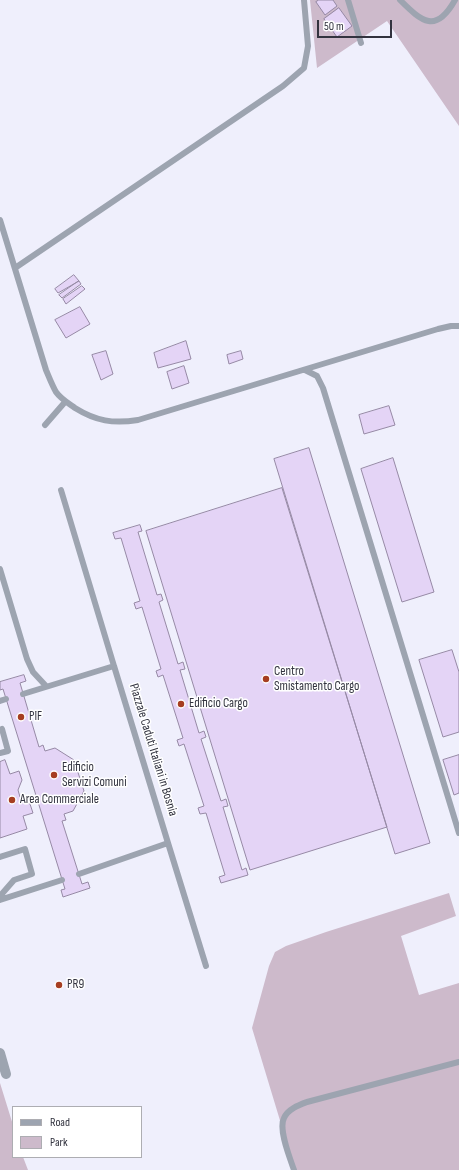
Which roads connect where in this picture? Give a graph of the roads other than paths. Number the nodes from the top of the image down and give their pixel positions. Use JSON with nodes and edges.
{"nodes":[{"id":1,"x":304,"y":0,"type":"edge"},
{"id":2,"x":348,"y":0,"type":"edge"},
{"id":3,"x":400,"y":0,"type":"edge"},
{"id":4,"x":455,"y":0,"type":"edge"},
{"id":5,"x":361,"y":43,"type":"dead end"},
{"id":6,"x":0,"y":220,"type":"edge"},
{"id":7,"x":15,"y":268,"type":"junction"},
{"id":8,"x":459,"y":326,"type":"edge"},
{"id":9,"x":305,"y":370,"type":"junction"},
{"id":10,"x":65,"y":402,"type":"junction"},
{"id":11,"x":45,"y":425,"type":"dead end"},
{"id":12,"x":61,"y":490,"type":"dead end"},
{"id":13,"x":0,"y":569,"type":"edge"},
{"id":14,"x":114,"y":666,"type":"junction"},
{"id":15,"x":46,"y":686,"type":"junction"},
{"id":16,"x":23,"y":694,"type":"dead end"},
{"id":17,"x":0,"y":730,"type":"edge"},
{"id":18,"x":0,"y":754,"type":"edge"},
{"id":19,"x":459,"y":833,"type":"edge"},
{"id":20,"x":168,"y":843,"type":"junction"},
{"id":21,"x":0,"y":857,"type":"edge"},
{"id":22,"x":79,"y":874,"type":"dead end"},
{"id":23,"x":62,"y":880,"type":"dead end"},
{"id":24,"x":0,"y":896,"type":"edge"},
{"id":25,"x":0,"y":900,"type":"edge"},
{"id":26,"x":206,"y":966,"type":"dead end"},
{"id":27,"x":0,"y":1053,"type":"edge"},
{"id":28,"x":459,"y":1062,"type":"edge"},
{"id":29,"x":6,"y":1074,"type":"dead end"},
{"id":30,"x":294,"y":1170,"type":"edge"}],
"edges":[{"from":1,"to":7,"type":"lane"},
{"from":2,"to":5,"type":"lane"},
{"from":3,"to":4,"type":"lane"},
{"from":6,"to":7,"type":"lane"},
{"from":7,"to":10,"type":"lane"},
{"from":8,"to":9,"type":"lane"},
{"from":9,"to":10,"type":"lane"},
{"from":9,"to":19,"type":"lane"},
{"from":10,"to":11,"type":"lane"},
{"from":12,"to":14,"type":"lane","name":"Piazzale Caduti Italiani in Bosnia"},
{"from":13,"to":15,"type":"lane"},
{"from":14,"to":15,"type":"lane"},
{"from":14,"to":20,"type":"lane","name":"Piazzale Caduti Italiani in Bosnia"},
{"from":15,"to":16,"type":"lane"},
{"from":17,"to":18,"type":"lane"},
{"from":20,"to":22,"type":"lane"},
{"from":20,"to":26,"type":"lane","name":"Piazzale Caduti Italiani in Bosnia"},
{"from":21,"to":24,"type":"lane"},
{"from":23,"to":25,"type":"lane"},
{"from":27,"to":29,"type":"street"},
{"from":28,"to":30,"type":"lane"}]}
